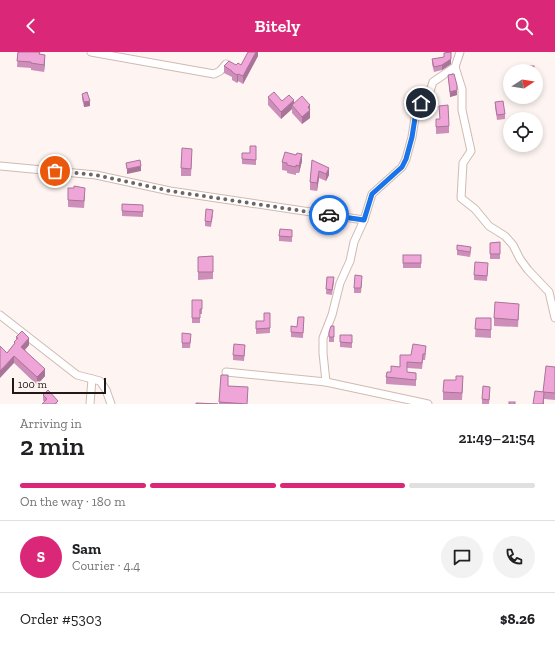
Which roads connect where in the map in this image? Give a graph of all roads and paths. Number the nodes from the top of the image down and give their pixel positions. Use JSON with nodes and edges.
{"nodes":[{"id":1,"x":91,"y":52,"type":"edge"},
{"id":2,"x":460,"y":52,"type":"edge"},
{"id":3,"x":226,"y":64,"type":"edge"},
{"id":4,"x":455,"y":67,"type":"junction"},
{"id":5,"x":0,"y":166,"type":"edge"},
{"id":6,"x":364,"y":220,"type":"junction"},
{"id":7,"x":0,"y":315,"type":"edge"},
{"id":8,"x":555,"y":318,"type":"edge"},
{"id":9,"x":226,"y":372,"type":"dead end"},
{"id":10,"x":92,"y":378,"type":"junction"},
{"id":11,"x":326,"y":382,"type":"junction"},
{"id":12,"x":90,"y":404,"type":"edge"},
{"id":13,"x":111,"y":404,"type":"edge"},
{"id":14,"x":428,"y":404,"type":"edge"}],
"edges":[{"from":1,"to":3,"type":"street"},
{"from":2,"to":4,"type":"street"},
{"from":4,"to":6,"type":"street"},
{"from":4,"to":8,"type":"street"},
{"from":5,"to":6,"type":"street"},
{"from":6,"to":11,"type":"street"},
{"from":7,"to":10,"type":"street"},
{"from":9,"to":11,"type":"street"},
{"from":10,"to":12,"type":"street"},
{"from":10,"to":13,"type":"street"},
{"from":11,"to":14,"type":"street"}]}
